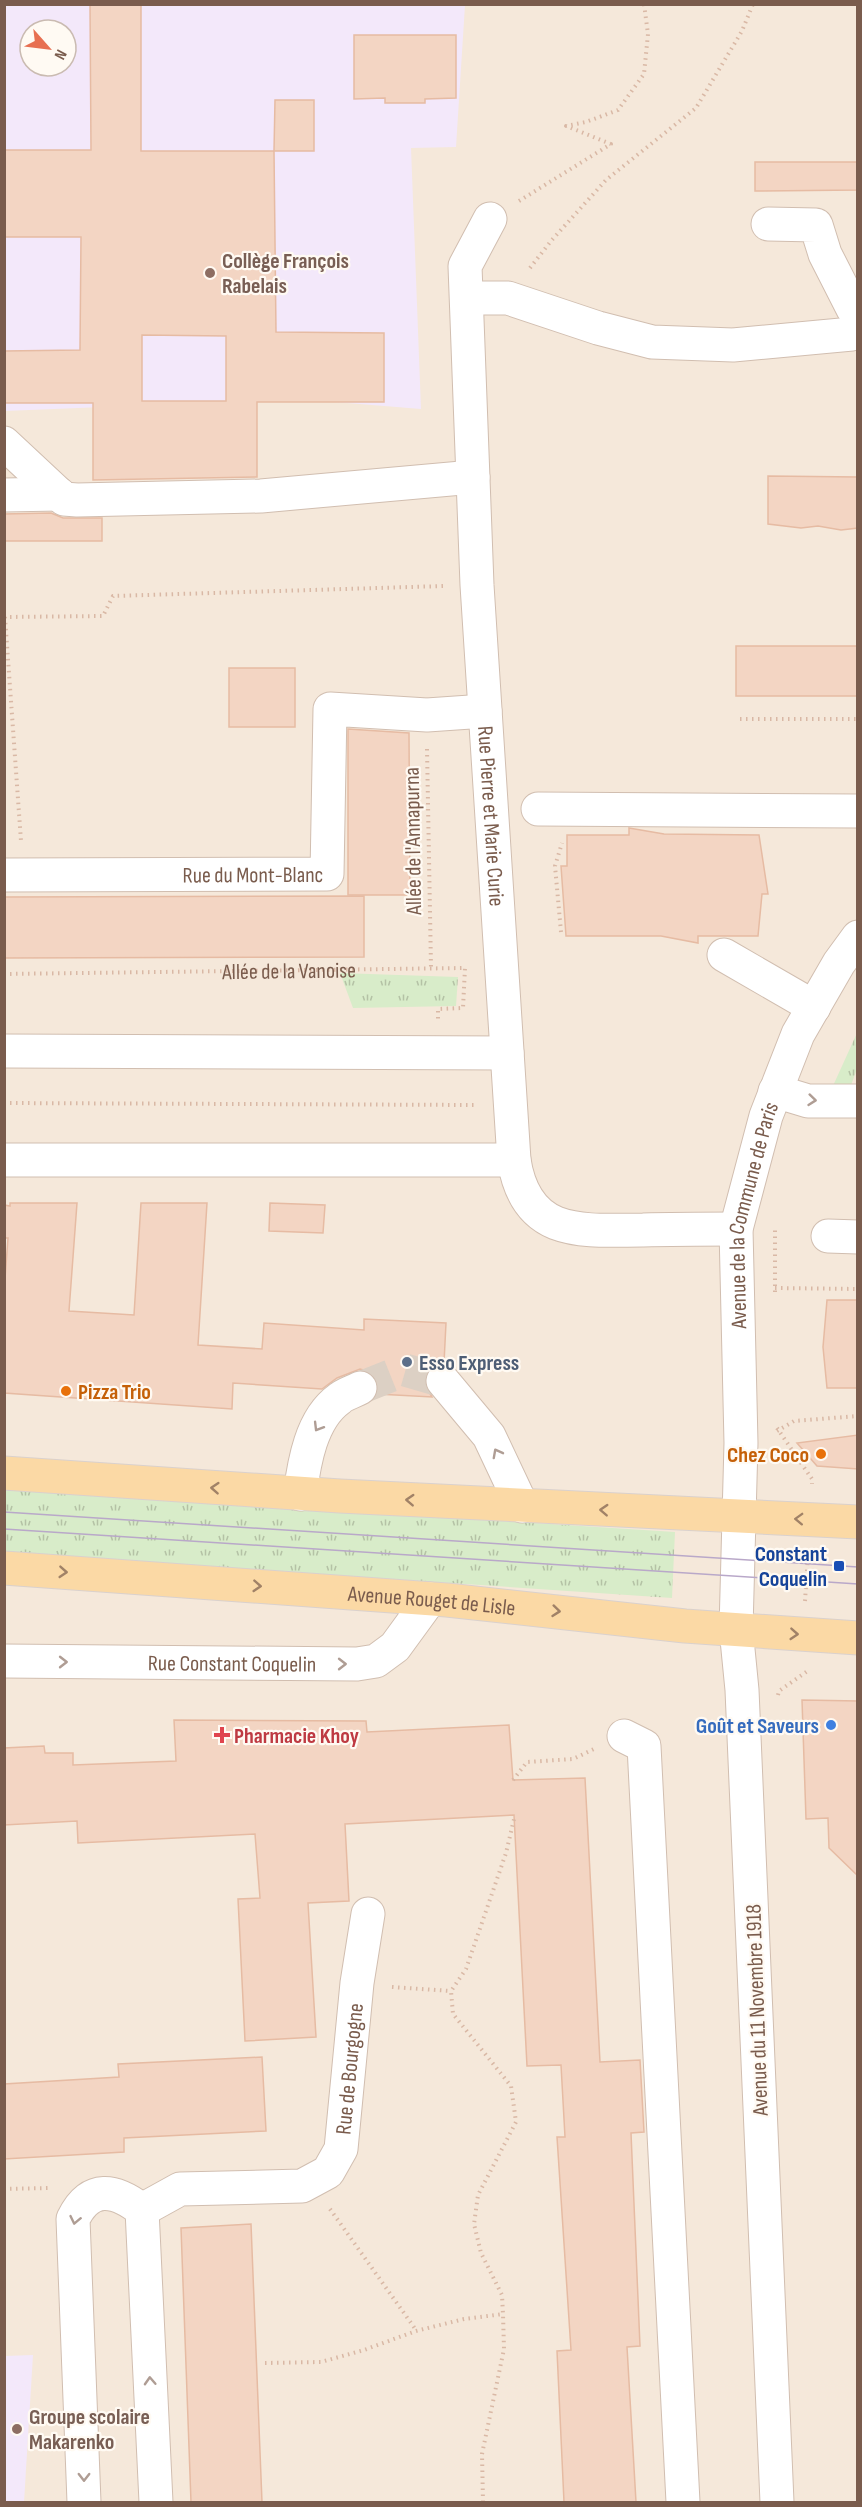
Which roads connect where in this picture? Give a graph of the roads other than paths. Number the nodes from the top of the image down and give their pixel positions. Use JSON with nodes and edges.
{"nodes":[{"id":1,"x":490,"y":219,"type":"road end"},
{"id":2,"x":768,"y":224,"type":"dead end"},
{"id":3,"x":467,"y":298,"type":"junction"},
{"id":4,"x":858,"y":313,"type":"edge"},
{"id":5,"x":858,"y":330,"type":"edge"},
{"id":6,"x":4,"y":443,"type":"edge"},
{"id":7,"x":473,"y":477,"type":"junction"},
{"id":8,"x":59,"y":494,"type":"junction"},
{"id":9,"x":4,"y":495,"type":"edge"},
{"id":10,"x":485,"y":711,"type":"junction"},
{"id":11,"x":538,"y":809,"type":"dead end"},
{"id":12,"x":858,"y":811,"type":"edge"},
{"id":13,"x":4,"y":875,"type":"edge"},
{"id":14,"x":858,"y":937,"type":"edge"},
{"id":15,"x":723,"y":955,"type":"dead end"},
{"id":16,"x":814,"y":1007,"type":"junction"},
{"id":17,"x":4,"y":1051,"type":"edge"},
{"id":18,"x":507,"y":1053,"type":"junction"},
{"id":19,"x":776,"y":1091,"type":"junction"},
{"id":20,"x":858,"y":1101,"type":"edge"},
{"id":21,"x":4,"y":1160,"type":"edge"},
{"id":22,"x":514,"y":1160,"type":"junction"},
{"id":23,"x":736,"y":1229,"type":"junction"},
{"id":24,"x":443,"y":1381,"type":"tunnel mouth"},
{"id":25,"x":360,"y":1389,"type":"tunnel mouth"},
{"id":26,"x":4,"y":1473,"type":"edge"},
{"id":27,"x":300,"y":1494,"type":"junction"},
{"id":28,"x":522,"y":1506,"type":"junction"},
{"id":29,"x":740,"y":1517,"type":"junction"},
{"id":30,"x":858,"y":1522,"type":"edge"},
{"id":31,"x":4,"y":1568,"type":"edge"},
{"id":32,"x":430,"y":1599,"type":"junction"},
{"id":33,"x":736,"y":1629,"type":"junction"},
{"id":34,"x":858,"y":1638,"type":"edge"},
{"id":35,"x":4,"y":1661,"type":"edge"},
{"id":36,"x":624,"y":1736,"type":"road end"},
{"id":37,"x":368,"y":1914,"type":"dead end"},
{"id":38,"x":142,"y":2210,"type":"junction"},
{"id":39,"x":84,"y":2502,"type":"edge"},
{"id":40,"x":156,"y":2502,"type":"edge"},
{"id":41,"x":683,"y":2502,"type":"edge"},
{"id":42,"x":777,"y":2502,"type":"edge"}],
"edges":[{"from":1,"to":3,"type":"street","name":"Rue Pierre et Marie Curie"},
{"from":2,"to":4,"type":"street"},
{"from":3,"to":5,"type":"street"},
{"from":3,"to":7,"type":"street","name":"Rue Pierre et Marie Curie"},
{"from":6,"to":8,"type":"street"},
{"from":7,"to":8,"type":"street"},
{"from":7,"to":10,"type":"street","name":"Rue Pierre et Marie Curie"},
{"from":8,"to":9,"type":"street"},
{"from":10,"to":13,"type":"street","name":"Rue du Mont-Blanc"},
{"from":10,"to":18,"type":"street","name":"Rue Pierre et Marie Curie"},
{"from":11,"to":12,"type":"street"},
{"from":14,"to":16,"type":"street","name":"Avenue de la Commune de Paris"},
{"from":15,"to":16,"type":"street"},
{"from":16,"to":19,"type":"street","name":"Avenue de la Commune de Paris"},
{"from":17,"to":18,"type":"street"},
{"from":18,"to":22,"type":"street","name":"Rue Pierre et Marie Curie"},
{"from":19,"to":20,"type":"street","one_way":true},
{"from":19,"to":23,"type":"street","name":"Avenue de la Commune de Paris"},
{"from":21,"to":22,"type":"street"},
{"from":22,"to":23,"type":"street","name":"Rue Pierre et Marie Curie"},
{"from":23,"to":29,"type":"street","name":"Avenue de la Commune de Paris"},
{"from":28,"to":24,"type":"street","one_way":true},
{"from":25,"to":27,"type":"street","one_way":true},
{"from":27,"to":26,"type":"main road","one_way":true},
{"from":28,"to":27,"type":"main road","one_way":true},
{"from":29,"to":28,"type":"main road","one_way":true},
{"from":30,"to":29,"type":"main road","one_way":true},
{"from":29,"to":33,"type":"street","name":"Avenue du 11 Novembre 1918"},
{"from":31,"to":32,"type":"main road","name":"Avenue Rouget de Lisle","one_way":true},
{"from":32,"to":33,"type":"main road","name":"Avenue Rouget de Lisle","one_way":true},
{"from":35,"to":32,"type":"street","name":"Rue Constant Coquelin","one_way":true},
{"from":33,"to":34,"type":"main road","name":"Avenue Rouget de Lisle","one_way":true},
{"from":33,"to":42,"type":"street","name":"Avenue du 11 Novembre 1918"},
{"from":36,"to":41,"type":"street"},
{"from":37,"to":38,"type":"street","name":"Rue de Bourgogne"},
{"from":38,"to":39,"type":"street","one_way":true},
{"from":40,"to":38,"type":"street","one_way":true}]}
